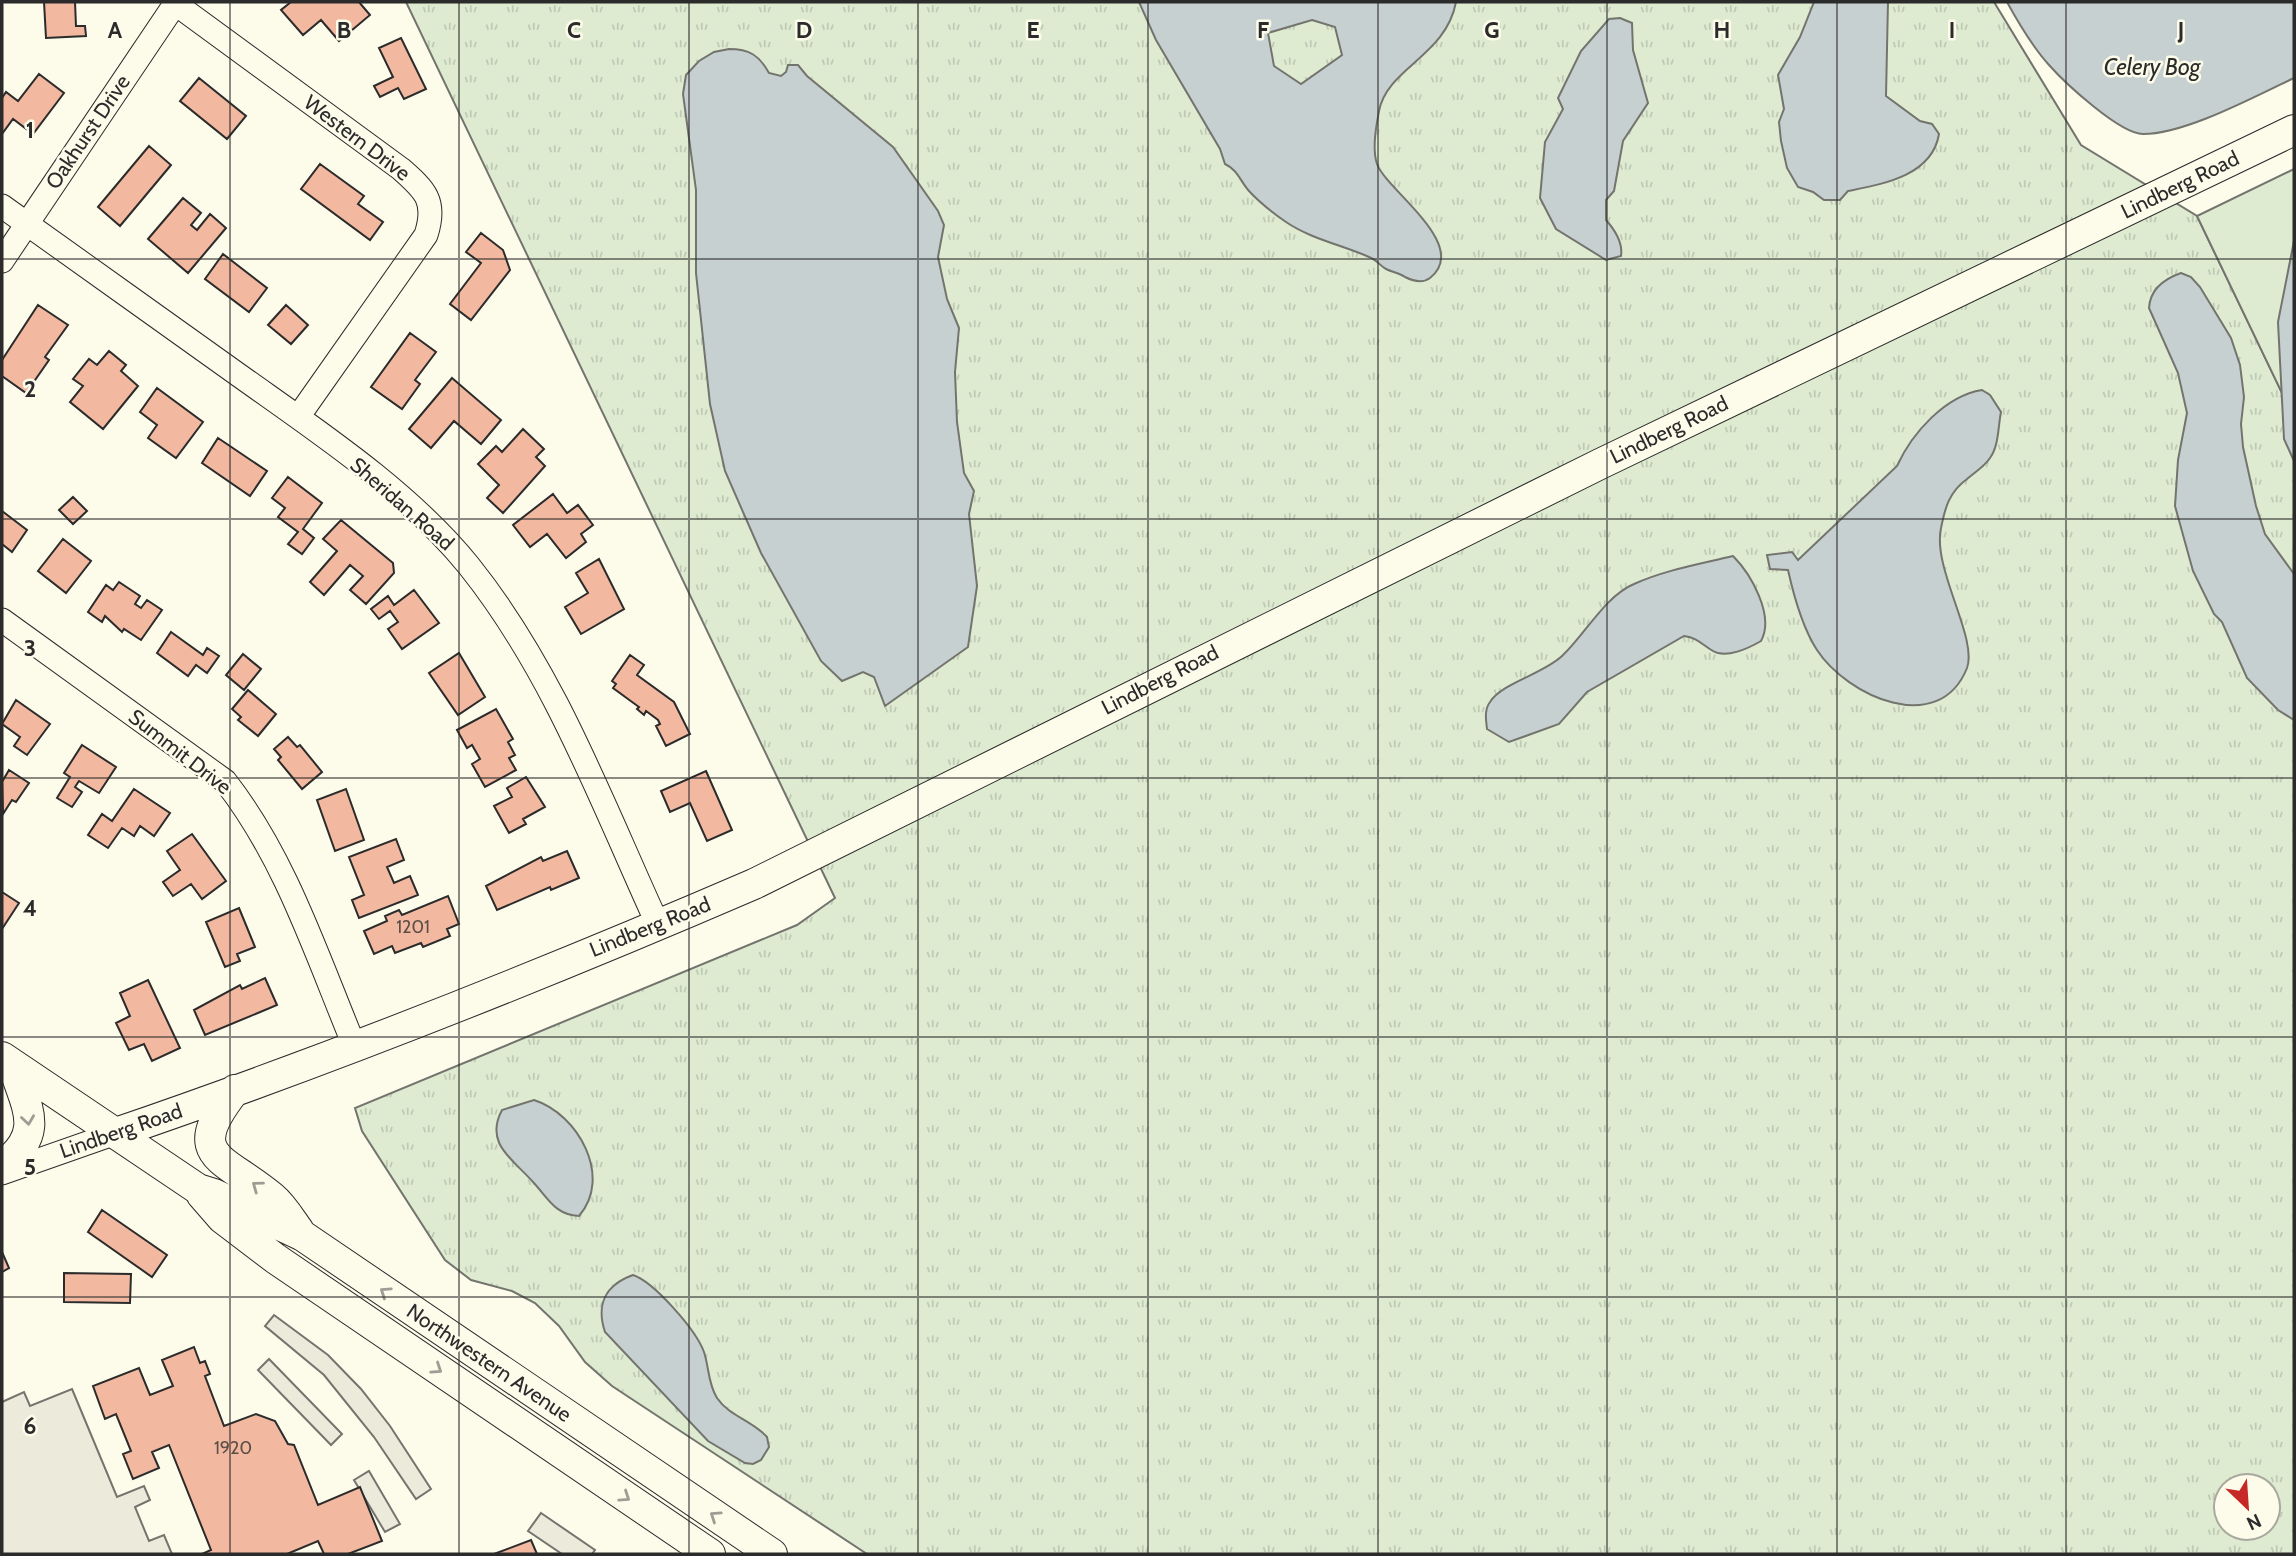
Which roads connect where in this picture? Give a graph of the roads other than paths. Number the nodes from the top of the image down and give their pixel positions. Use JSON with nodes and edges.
{"nodes":[{"id":1,"x":174,"y":3,"type":"edge"},
{"id":2,"x":2294,"y":130,"type":"edge"},
{"id":3,"x":2,"y":206,"type":"edge"},
{"id":4,"x":26,"y":224,"type":"junction"},
{"id":5,"x":2,"y":261,"type":"edge"},
{"id":6,"x":299,"y":417,"type":"junction"},
{"id":7,"x":2,"y":620,"type":"edge"},
{"id":8,"x":658,"y":925,"type":"junction"},
{"id":9,"x":354,"y":1045,"type":"junction"},
{"id":10,"x":7,"y":1061,"type":"edge"},
{"id":11,"x":235,"y":1090,"type":"junction"},
{"id":12,"x":116,"y":1133,"type":"junction"},
{"id":13,"x":2,"y":1166,"type":"edge"},
{"id":14,"x":2,"y":1172,"type":"edge"},
{"id":15,"x":198,"y":1189,"type":"junction"},
{"id":16,"x":303,"y":1236,"type":"junction"},
{"id":17,"x":767,"y":1553,"type":"edge"},
{"id":18,"x":710,"y":1554,"type":"edge"}],
"edges":[{"from":1,"to":4,"type":"street","name":"Oakhurst Drive"},
{"from":1,"to":6,"type":"street","name":"Western Drive"},
{"from":2,"to":8,"type":"main road","name":"Lindberg Road"},
{"from":3,"to":4,"type":"street","name":"Sheridan Road"},
{"from":4,"to":5,"type":"street","name":"Oakhurst Drive"},
{"from":4,"to":6,"type":"street","name":"Sheridan Road"},
{"from":6,"to":8,"type":"street","name":"Sheridan Road"},
{"from":7,"to":9,"type":"street","name":"Summit Drive"},
{"from":8,"to":9,"type":"main road","name":"Lindberg Road"},
{"from":9,"to":11,"type":"main road","name":"Lindberg Road"},
{"from":10,"to":12,"type":"main road","name":"Northwestern Avenue"},
{"from":10,"to":13,"type":"main road","one_way":true},
{"from":11,"to":12,"type":"main road","name":"Lindberg Road"},
{"from":16,"to":11,"type":"main road","one_way":true},
{"from":12,"to":14,"type":"street","name":"Lindberg Road"},
{"from":12,"to":15,"type":"main road","name":"Northwestern Avenue"},
{"from":15,"to":16,"type":"main road","name":"Northwestern Avenue"},
{"from":15,"to":18,"type":"main road","name":"Northwestern Avenue","one_way":true},
{"from":17,"to":16,"type":"main road","name":"Northwestern Avenue","one_way":true}]}
